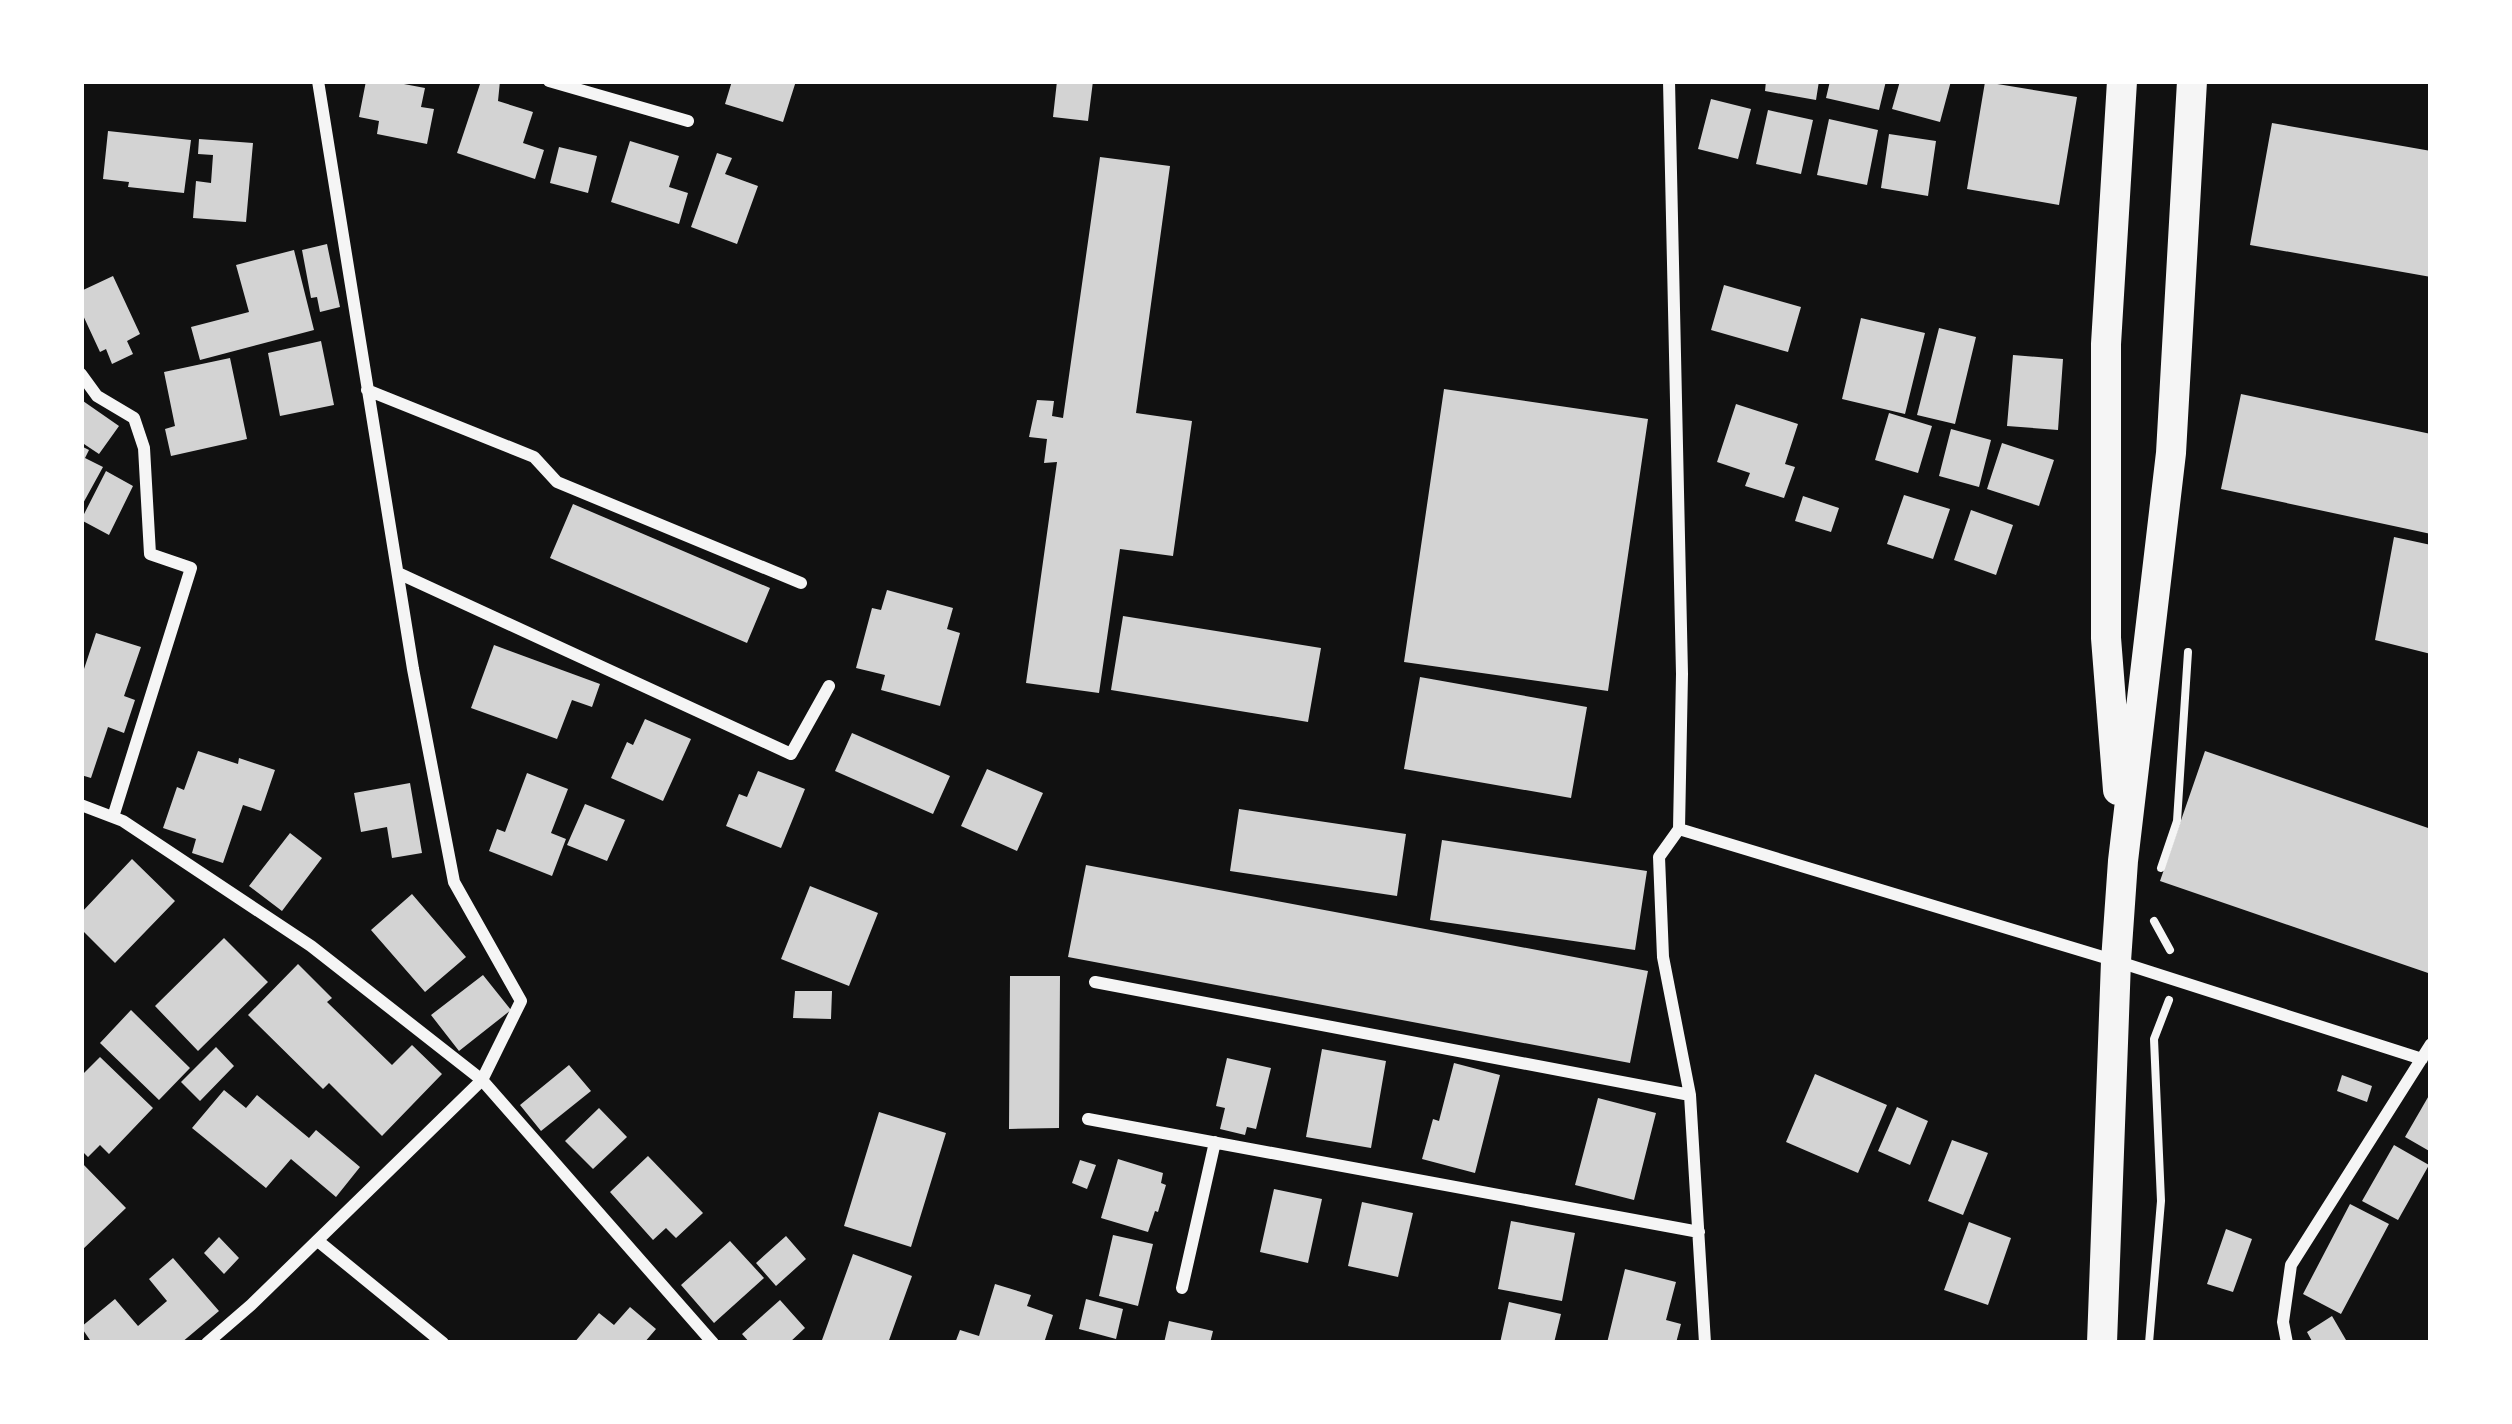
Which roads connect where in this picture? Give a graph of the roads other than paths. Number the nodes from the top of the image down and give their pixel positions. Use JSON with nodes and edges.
{"nodes":[{"id":1,"x":318,"y":81,"type":"edge"},
{"id":2,"x":548,"y":81,"type":"edge"},
{"id":3,"x":1670,"y":81,"type":"edge"},
{"id":4,"x":2122,"y":81,"type":"edge"},
{"id":5,"x":2192,"y":81,"type":"edge"},
{"id":6,"x":688,"y":121,"type":"dead end"},
{"id":7,"x":81,"y":374,"type":"edge"},
{"id":8,"x":367,"y":389,"type":"junction"},
{"id":9,"x":398,"y":573,"type":"junction"},
{"id":10,"x":801,"y":583,"type":"dead end"},
{"id":11,"x":829,"y":686,"type":"dead end"},
{"id":12,"x":81,"y":805,"type":"edge"},
{"id":13,"x":112,"y":817,"type":"junction"},
{"id":14,"x":1679,"y":829,"type":"junction"},
{"id":15,"x":2123,"y":862,"type":"junction"},
{"id":16,"x":2116,"y":961,"type":"junction"},
{"id":17,"x":1095,"y":982,"type":"dead end"},
{"id":18,"x":2431,"y":1044,"type":"edge"},
{"id":19,"x":2422,"y":1060,"type":"junction"},
{"id":20,"x":482,"y":1080,"type":"junction"},
{"id":21,"x":1690,"y":1095,"type":"junction"},
{"id":22,"x":1088,"y":1119,"type":"dead end"},
{"id":23,"x":1215,"y":1142,"type":"junction"},
{"id":24,"x":1699,"y":1232,"type":"junction"},
{"id":25,"x":317,"y":1240,"type":"junction"},
{"id":26,"x":1182,"y":1288,"type":"dead end"},
{"id":27,"x":207,"y":1343,"type":"edge"},
{"id":28,"x":443,"y":1343,"type":"edge"},
{"id":29,"x":713,"y":1343,"type":"edge"},
{"id":30,"x":1705,"y":1343,"type":"edge"},
{"id":31,"x":2102,"y":1343,"type":"edge"},
{"id":32,"x":2287,"y":1343,"type":"edge"}],
"edges":[{"from":1,"to":8,"type":"street"},
{"from":2,"to":6,"type":"street"},
{"from":3,"to":14,"type":"street"},
{"from":4,"to":15,"type":"main road"},
{"from":5,"to":15,"type":"main road"},
{"from":7,"to":13,"type":"street"},
{"from":8,"to":9,"type":"street"},
{"from":8,"to":10,"type":"street"},
{"from":9,"to":11,"type":"street"},
{"from":9,"to":20,"type":"street"},
{"from":12,"to":13,"type":"street"},
{"from":13,"to":20,"type":"street"},
{"from":14,"to":16,"type":"street"},
{"from":14,"to":21,"type":"street"},
{"from":15,"to":16,"type":"main road"},
{"from":16,"to":19,"type":"street"},
{"from":16,"to":31,"type":"main road"},
{"from":17,"to":21,"type":"street"},
{"from":18,"to":19,"type":"street"},
{"from":19,"to":32,"type":"street"},
{"from":20,"to":25,"type":"street"},
{"from":20,"to":29,"type":"street"},
{"from":21,"to":24,"type":"street"},
{"from":22,"to":23,"type":"street"},
{"from":23,"to":24,"type":"street"},
{"from":23,"to":26,"type":"street"},
{"from":24,"to":30,"type":"street"},
{"from":25,"to":27,"type":"street"},
{"from":25,"to":28,"type":"street"}]}
